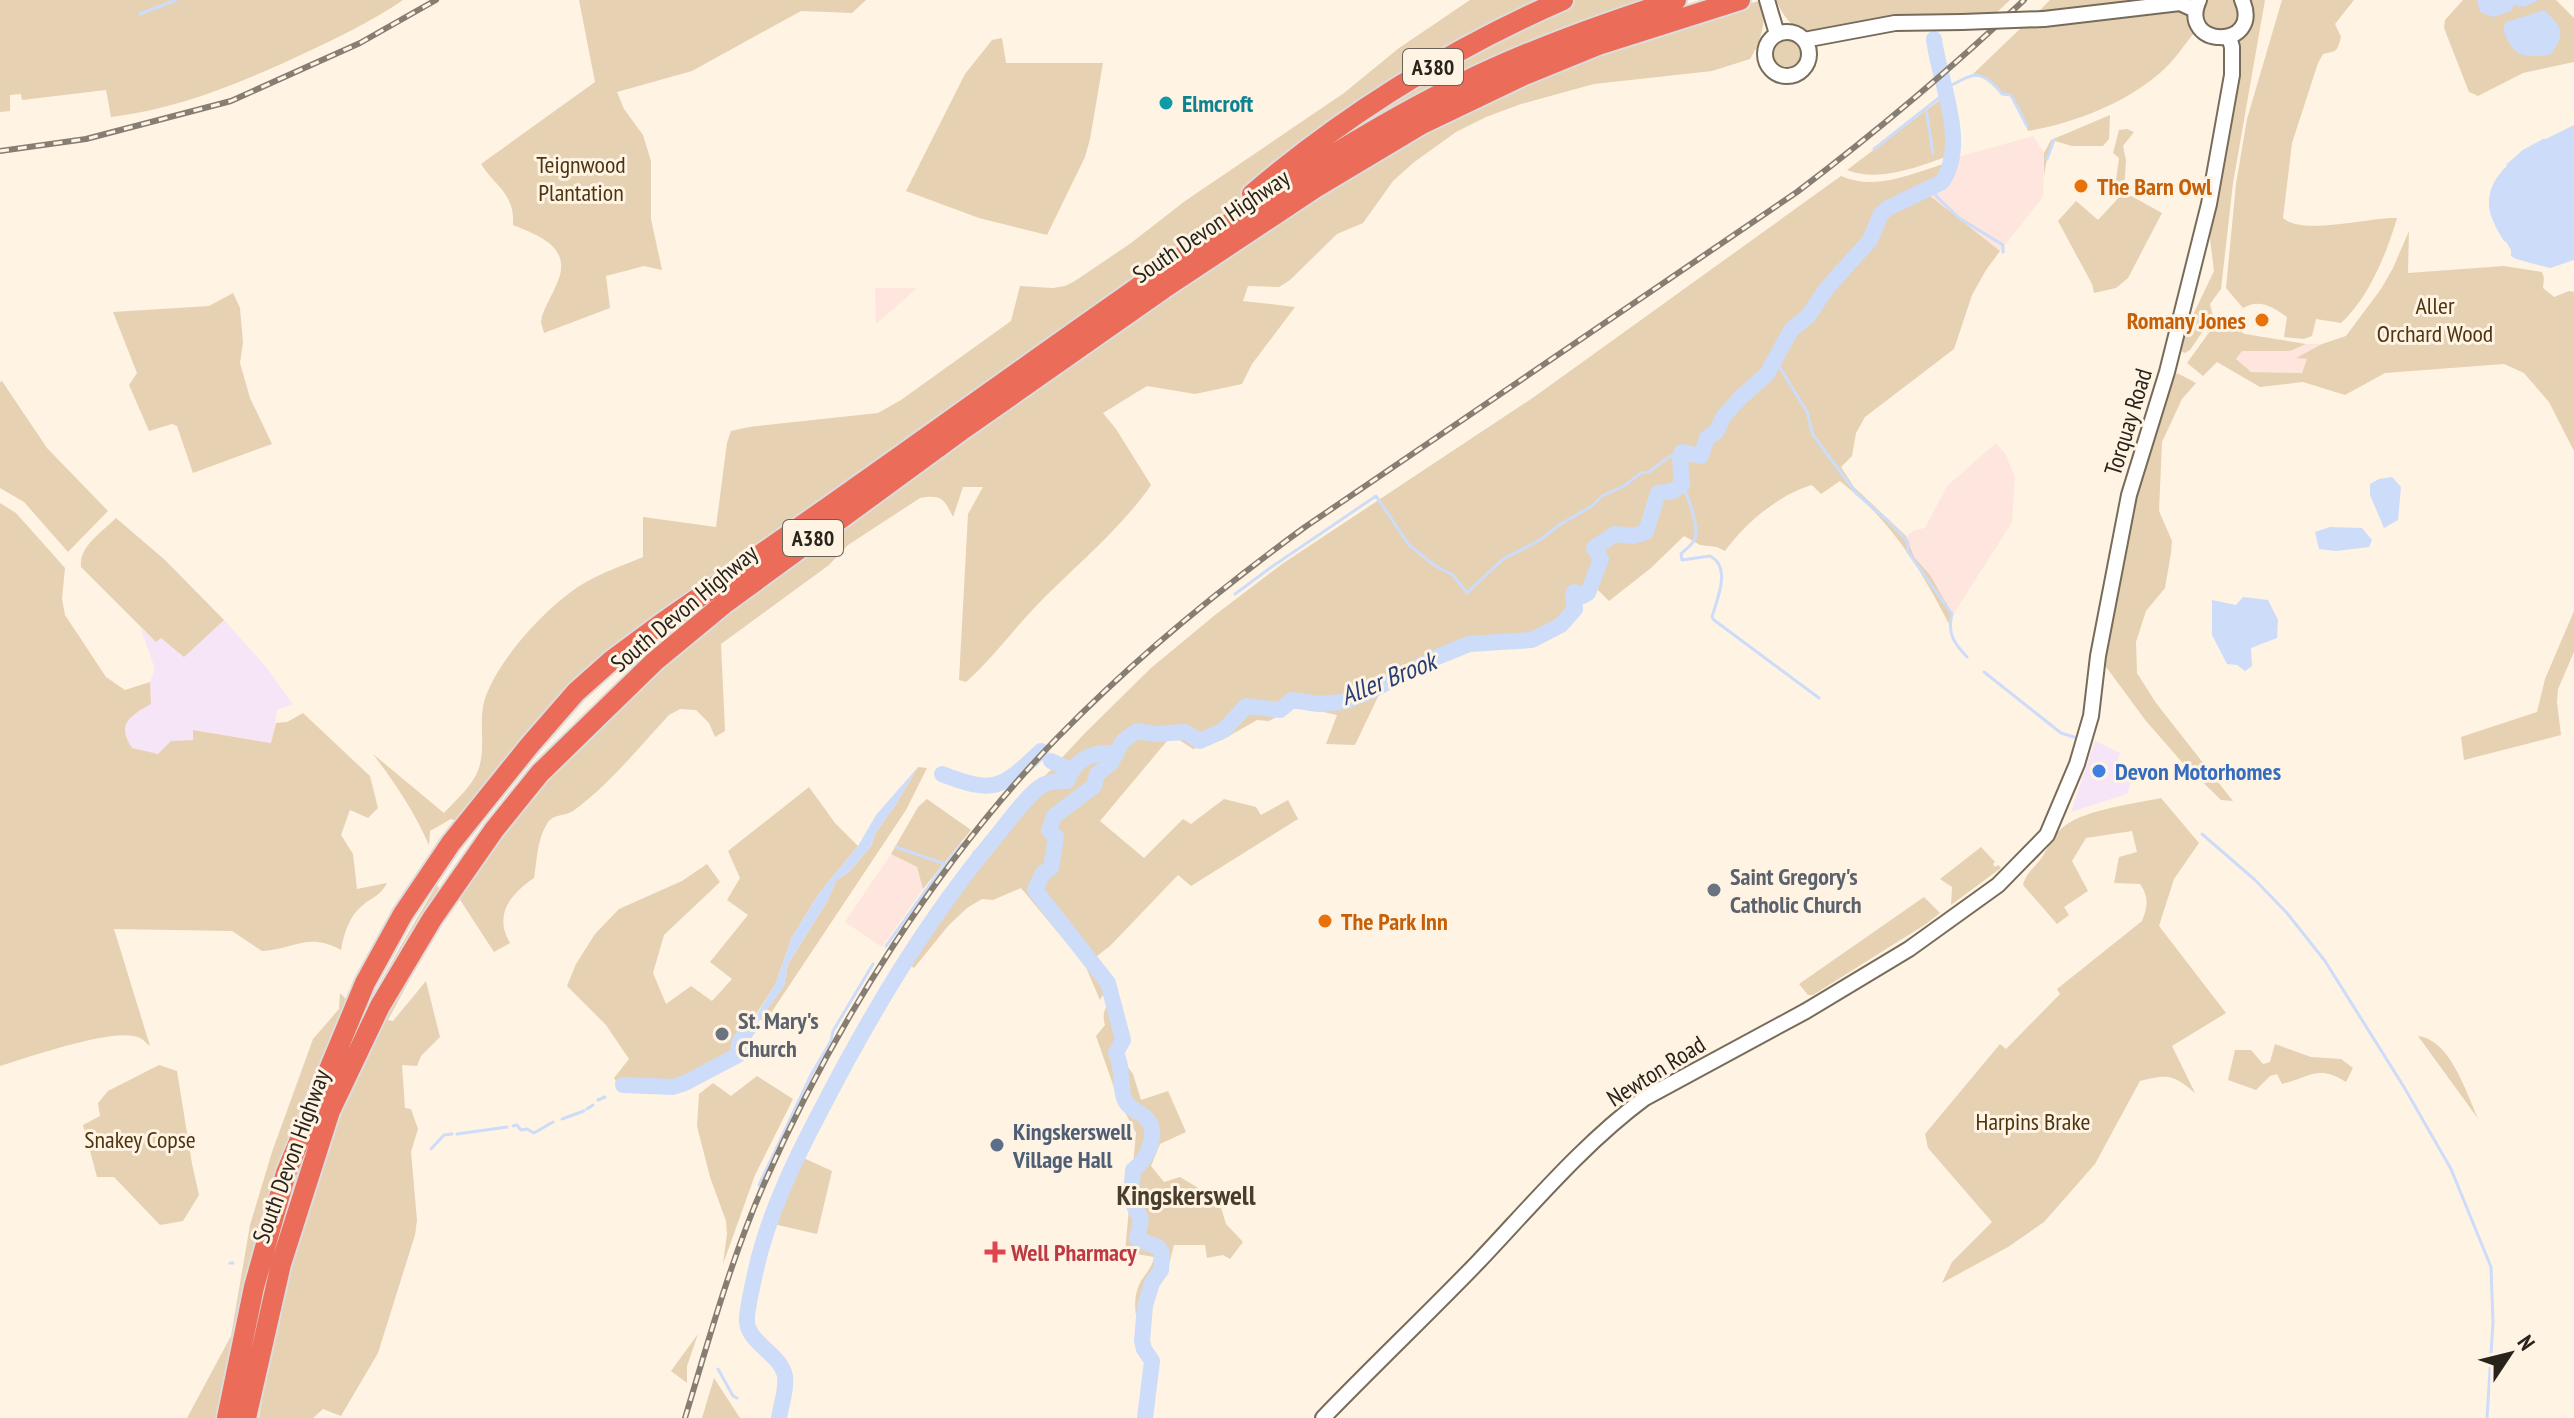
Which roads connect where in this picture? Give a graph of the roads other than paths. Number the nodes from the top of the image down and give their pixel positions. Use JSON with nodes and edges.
{"nodes":[{"id":1,"x":1563,"y":0,"type":"edge"},
{"id":2,"x":1676,"y":0,"type":"edge"},
{"id":3,"x":1740,"y":0,"type":"edge"},
{"id":4,"x":1767,"y":0,"type":"edge"},
{"id":5,"x":2242,"y":0,"type":"edge"},
{"id":6,"x":2197,"y":5,"type":"edge"},
{"id":7,"x":1777,"y":34,"type":"junction"},
{"id":8,"x":2229,"y":37,"type":"junction"},
{"id":9,"x":1804,"y":40,"type":"junction"},
{"id":10,"x":1159,"y":272,"type":"junction"},
{"id":11,"x":2056,"y":818,"type":"joint"},
{"id":12,"x":227,"y":1418,"type":"edge"},
{"id":13,"x":246,"y":1418,"type":"edge"},
{"id":14,"x":1323,"y":1418,"type":"edge"}],
"edges":[{"from":1,"to":10,"type":"highway","number":"A380"},
{"from":2,"to":10,"type":"highway","name":"South Devon Highway","number":"A380"},
{"from":3,"to":13,"type":"highway","name":"South Devon Highway","number":"A380"},
{"from":4,"to":7,"type":"street"},
{"from":5,"to":8,"type":"street"},
{"from":6,"to":8,"type":"street"},
{"from":6,"to":9,"type":"street","bridge":true},
{"from":7,"to":9,"type":"street"},
{"from":7,"to":9,"type":"street"},
{"from":8,"to":11,"type":"street","name":"Torquay Road"},
{"from":10,"to":12,"type":"highway","name":"South Devon Highway","number":"A380"},
{"from":11,"to":14,"type":"street","name":"Newton Road"}]}
